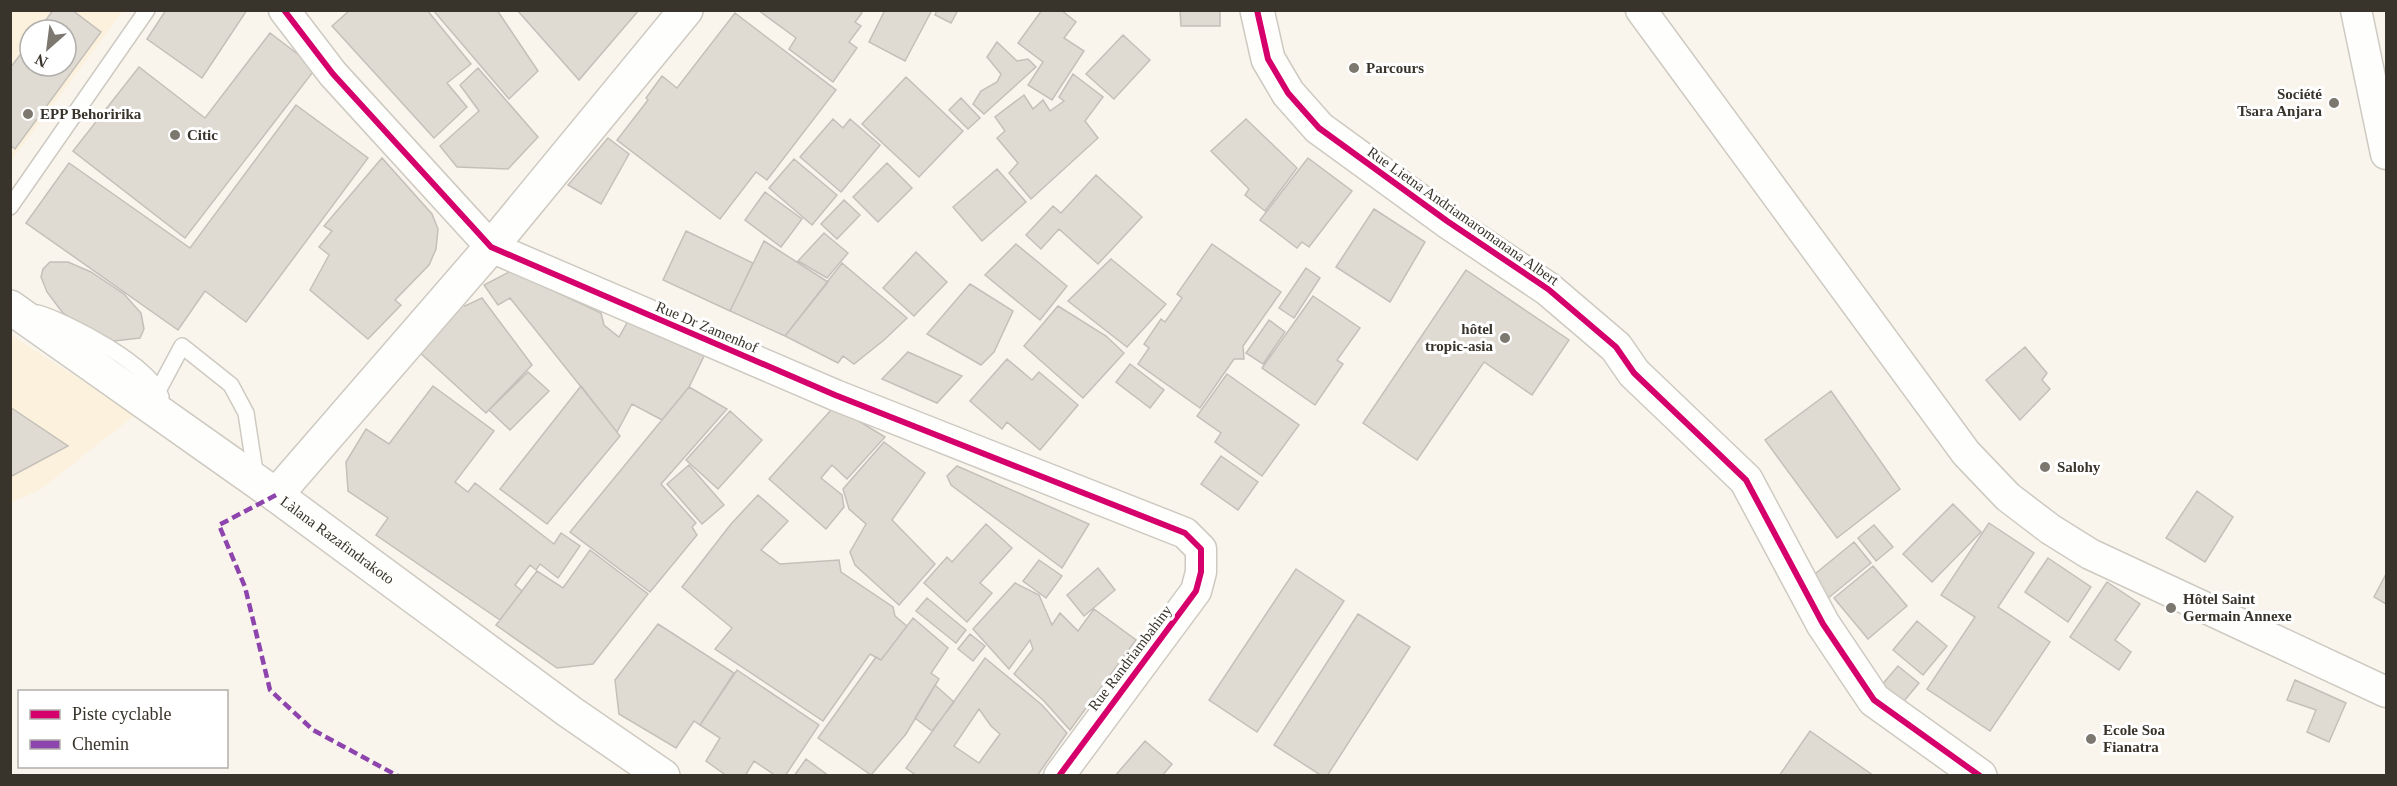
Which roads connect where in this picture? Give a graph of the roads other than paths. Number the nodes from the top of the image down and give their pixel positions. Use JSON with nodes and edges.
{"nodes":[{"id":1,"x":147,"y":10,"type":"edge"},
{"id":2,"x":284,"y":10,"type":"edge"},
{"id":3,"x":686,"y":10,"type":"edge"},
{"id":4,"x":1257,"y":10,"type":"edge"},
{"id":5,"x":1641,"y":10,"type":"edge"},
{"id":6,"x":2356,"y":10,"type":"edge"},
{"id":7,"x":2386,"y":154,"type":"edge"},
{"id":8,"x":10,"y":207,"type":"edge"},
{"id":9,"x":491,"y":247,"type":"junction"},
{"id":10,"x":11,"y":307,"type":"edge"},
{"id":11,"x":163,"y":403,"type":"junction"},
{"id":12,"x":266,"y":488,"type":"junction"},
{"id":13,"x":1201,"y":549,"type":"joint"},
{"id":14,"x":2386,"y":692,"type":"edge"},
{"id":15,"x":663,"y":776,"type":"edge"},
{"id":16,"x":1059,"y":776,"type":"edge"},
{"id":17,"x":1980,"y":776,"type":"edge"}],
"edges":[{"from":1,"to":8,"type":"lane"},
{"from":2,"to":9,"type":"street","name":"Rue Dr Zamenhof"},
{"from":3,"to":9,"type":"street"},
{"from":4,"to":17,"type":"street","name":"Rue Lietna Andriamaromanana Albert"},
{"from":5,"to":14,"type":"street"},
{"from":6,"to":7,"type":"street"},
{"from":9,"to":12,"type":"street"},
{"from":9,"to":13,"type":"street","name":"Rue Dr Zamenhof"},
{"from":10,"to":11,"type":"street","name":"Làlana Razafindrakoto"},
{"from":11,"to":12,"type":"street","name":"Làlana Razafindrakoto"},
{"from":11,"to":12,"type":"lane"},
{"from":12,"to":15,"type":"street","name":"Làlana Razafindrakoto"},
{"from":13,"to":16,"type":"street","name":"Rue Randriambahiny"}]}
